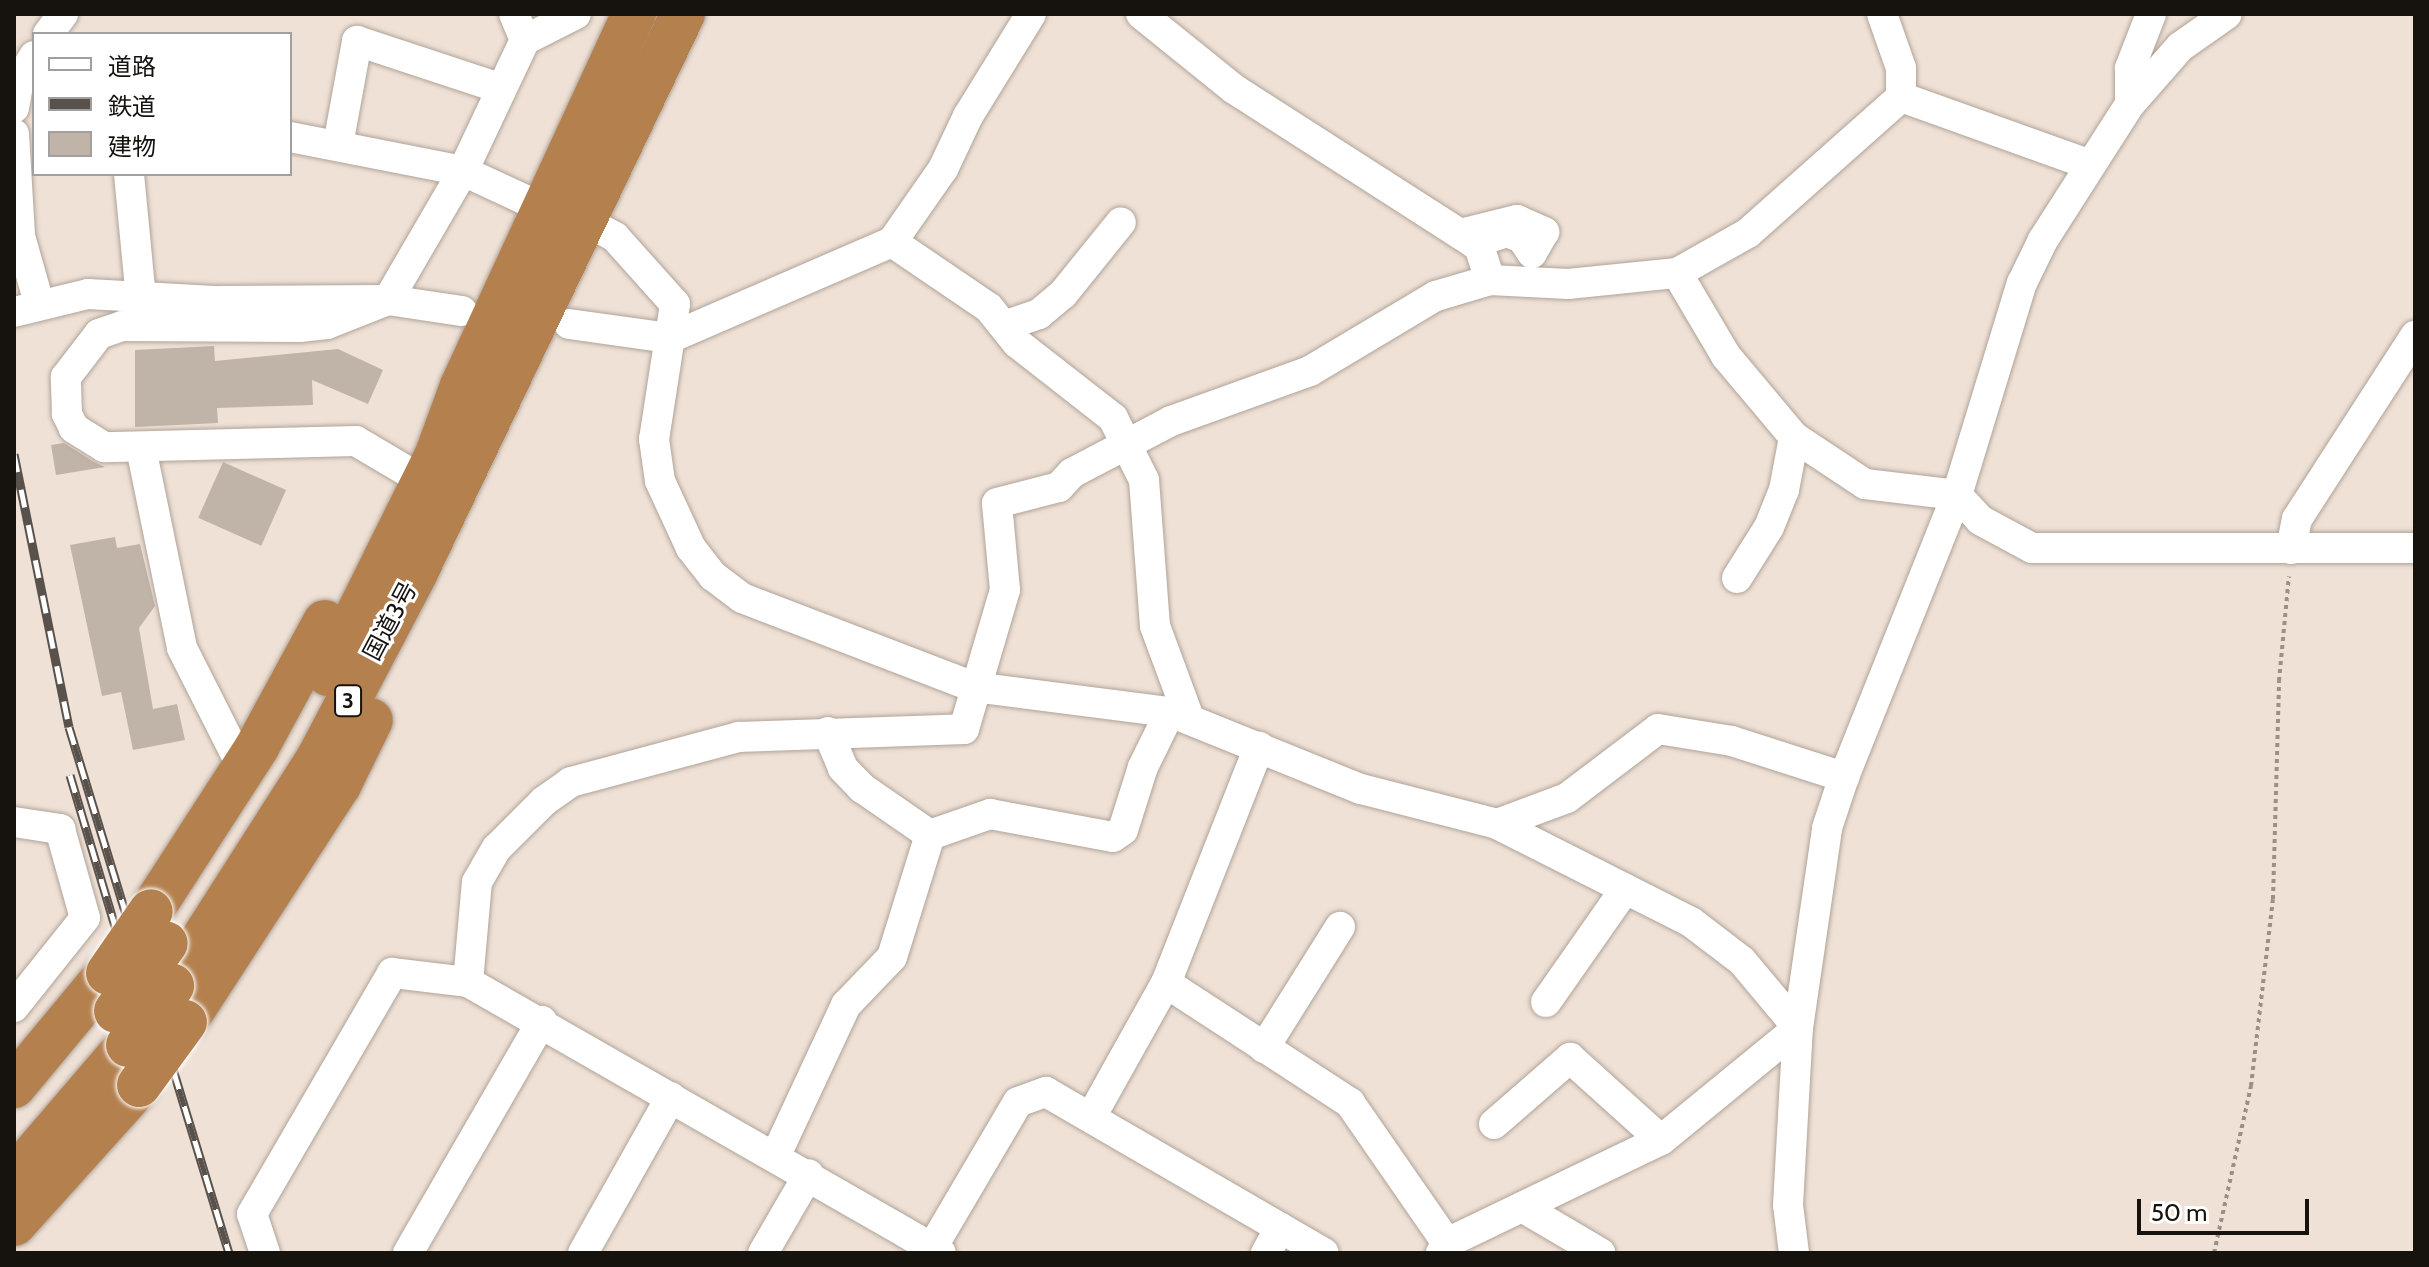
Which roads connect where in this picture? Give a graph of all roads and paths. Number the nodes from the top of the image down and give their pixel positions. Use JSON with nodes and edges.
{"nodes":[{"id":1,"x":63,"y":14,"type":"edge"},
{"id":2,"x":576,"y":14,"type":"edge"},
{"id":3,"x":634,"y":14,"type":"edge"},
{"id":4,"x":683,"y":14,"type":"edge"},
{"id":5,"x":1031,"y":14,"type":"edge"},
{"id":6,"x":1141,"y":14,"type":"edge"},
{"id":7,"x":1882,"y":14,"type":"edge"},
{"id":8,"x":2151,"y":14,"type":"edge"},
{"id":9,"x":2227,"y":14,"type":"edge"},
{"id":10,"x":519,"y":27,"type":"edge"},
{"id":11,"x":50,"y":32,"type":"edge"},
{"id":12,"x":32,"y":59,"type":"edge"},
{"id":13,"x":499,"y":88,"type":"junction"},
{"id":14,"x":1901,"y":97,"type":"junction"},
{"id":15,"x":2130,"y":104,"type":"junction"},
{"id":16,"x":14,"y":108,"type":"edge"},
{"id":17,"x":14,"y":134,"type":"edge"},
{"id":18,"x":292,"y":137,"type":"edge"},
{"id":19,"x":338,"y":145,"type":"junction"},
{"id":20,"x":2088,"y":164,"type":"junction"},
{"id":21,"x":463,"y":171,"type":"junction"},
{"id":22,"x":129,"y":176,"type":"edge"},
{"id":23,"x":545,"y":209,"type":"junction"},
{"id":24,"x":587,"y":222,"type":"junction"},
{"id":25,"x":1121,"y":222,"type":"dead end"},
{"id":26,"x":892,"y":242,"type":"junction"},
{"id":27,"x":1677,"y":273,"type":"junction"},
{"id":28,"x":1490,"y":280,"type":"junction"},
{"id":29,"x":141,"y":298,"type":"junction"},
{"id":30,"x":388,"y":300,"type":"junction"},
{"id":31,"x":27,"y":307,"type":"edge"},
{"id":32,"x":462,"y":311,"type":"dead end"},
{"id":33,"x":569,"y":324,"type":"dead end"},
{"id":34,"x":1004,"y":326,"type":"junction"},
{"id":35,"x":2415,"y":336,"type":"edge"},
{"id":36,"x":670,"y":338,"type":"junction"},
{"id":37,"x":480,"y":395,"type":"junction"},
{"id":38,"x":1794,"y":437,"type":"junction"},
{"id":39,"x":1127,"y":446,"type":"junction"},
{"id":40,"x":141,"y":448,"type":"junction"},
{"id":41,"x":405,"y":470,"type":"junction"},
{"id":42,"x":1957,"y":495,"type":"junction"},
{"id":43,"x":2415,"y":548,"type":"edge"},
{"id":44,"x":2291,"y":549,"type":"junction"},
{"id":45,"x":1737,"y":578,"type":"dead end"},
{"id":46,"x":974,"y":687,"type":"junction"},
{"id":47,"x":1180,"y":715,"type":"junction"},
{"id":48,"x":828,"y":732,"type":"junction"},
{"id":49,"x":1259,"y":747,"type":"junction"},
{"id":50,"x":243,"y":769,"type":"junction"},
{"id":51,"x":1844,"y":777,"type":"junction"},
{"id":52,"x":14,"y":822,"type":"edge"},
{"id":53,"x":1497,"y":824,"type":"junction"},
{"id":54,"x":930,"y":835,"type":"junction"},
{"id":55,"x":1625,"y":889,"type":"junction"},
{"id":56,"x":1340,"y":927,"type":"dead end"},
{"id":57,"x":169,"y":965,"type":"junction"},
{"id":58,"x":468,"y":982,"type":"junction"},
{"id":59,"x":1166,"y":983,"type":"junction"},
{"id":60,"x":19,"y":994,"type":"edge"},
{"id":61,"x":1546,"y":1002,"type":"dead end"},
{"id":62,"x":542,"y":1021,"type":"junction"},
{"id":63,"x":1798,"y":1028,"type":"junction"},
{"id":64,"x":122,"y":1029,"type":"junction"},
{"id":65,"x":1264,"y":1048,"type":"junction"},
{"id":66,"x":14,"y":1086,"type":"edge"},
{"id":67,"x":671,"y":1097,"type":"junction"},
{"id":68,"x":1091,"y":1117,"type":"junction"},
{"id":69,"x":1494,"y":1124,"type":"dead end"},
{"id":70,"x":14,"y":1134,"type":"edge"},
{"id":71,"x":1661,"y":1140,"type":"junction"},
{"id":72,"x":776,"y":1155,"type":"junction"},
{"id":73,"x":809,"y":1174,"type":"junction"},
{"id":74,"x":14,"y":1178,"type":"edge"},
{"id":75,"x":1522,"y":1207,"type":"junction"},
{"id":76,"x":14,"y":1224,"type":"edge"},
{"id":77,"x":1273,"y":1241,"type":"edge"},
{"id":78,"x":1444,"y":1248,"type":"edge"},
{"id":79,"x":934,"y":1251,"type":"edge"},
{"id":80,"x":265,"y":1253,"type":"edge"},
{"id":81,"x":408,"y":1253,"type":"edge"},
{"id":82,"x":583,"y":1253,"type":"edge"},
{"id":83,"x":763,"y":1253,"type":"edge"},
{"id":84,"x":1324,"y":1253,"type":"edge"},
{"id":85,"x":1600,"y":1253,"type":"edge"},
{"id":86,"x":1794,"y":1253,"type":"edge"},
{"id":87,"x":2214,"y":1253,"type":"edge"}],
"edges":[{"from":1,"to":11,"type":"street"},
{"from":2,"to":10,"type":"street"},
{"from":3,"to":23,"type":"highway","name":"国道3号","number":"3"},
{"from":4,"to":24,"type":"highway","name":"国道3号","number":"3"},
{"from":5,"to":26,"type":"street"},
{"from":6,"to":28,"type":"street"},
{"from":7,"to":14,"type":"street"},
{"from":8,"to":15,"type":"street"},
{"from":9,"to":15,"type":"street"},
{"from":10,"to":13,"type":"street"},
{"from":12,"to":16,"type":"street"},
{"from":13,"to":19,"type":"street"},
{"from":13,"to":21,"type":"street"},
{"from":14,"to":20,"type":"street"},
{"from":14,"to":27,"type":"street"},
{"from":15,"to":20,"type":"street"},
{"from":17,"to":31,"type":"street"},
{"from":18,"to":19,"type":"street"},
{"from":19,"to":21,"type":"street"},
{"from":20,"to":42,"type":"street"},
{"from":21,"to":23,"type":"street"},
{"from":21,"to":30,"type":"street"},
{"from":22,"to":29,"type":"street"},
{"from":23,"to":37,"type":"highway","name":"国道3号","number":"3"},
{"from":24,"to":36,"type":"street"},
{"from":24,"to":37,"type":"highway","name":"国道3号","number":"3"},
{"from":25,"to":34,"type":"street"},
{"from":26,"to":34,"type":"street"},
{"from":26,"to":36,"type":"street"},
{"from":27,"to":28,"type":"street"},
{"from":27,"to":38,"type":"street"},
{"from":28,"to":39,"type":"street"},
{"from":29,"to":30,"type":"street"},
{"from":29,"to":31,"type":"street"},
{"from":30,"to":32,"type":"street"},
{"from":30,"to":40,"type":"street"},
{"from":33,"to":36,"type":"street"},
{"from":34,"to":39,"type":"street"},
{"from":35,"to":44,"type":"street"},
{"from":36,"to":46,"type":"street"},
{"from":37,"to":41,"type":"highway"},
{"from":37,"to":57,"type":"highway","name":"国道3号","number":"3"},
{"from":37,"to":57,"type":"highway"},
{"from":38,"to":42,"type":"street"},
{"from":38,"to":45,"type":"street"},
{"from":39,"to":46,"type":"street"},
{"from":39,"to":47,"type":"street"},
{"from":40,"to":41,"type":"street"},
{"from":40,"to":50,"type":"street"},
{"from":41,"to":50,"type":"highway"},
{"from":42,"to":44,"type":"street"},
{"from":42,"to":51,"type":"street"},
{"from":43,"to":44,"type":"street"},
{"from":44,"to":87,"type":"path"},
{"from":46,"to":47,"type":"street"},
{"from":46,"to":48,"type":"street"},
{"from":47,"to":49,"type":"street"},
{"from":47,"to":54,"type":"street"},
{"from":48,"to":54,"type":"street"},
{"from":48,"to":58,"type":"street"},
{"from":49,"to":53,"type":"street"},
{"from":49,"to":59,"type":"street"},
{"from":50,"to":57,"type":"highway"},
{"from":51,"to":53,"type":"street"},
{"from":51,"to":63,"type":"street"},
{"from":52,"to":60,"type":"street"},
{"from":53,"to":55,"type":"street"},
{"from":54,"to":72,"type":"street"},
{"from":55,"to":61,"type":"street"},
{"from":55,"to":63,"type":"street"},
{"from":56,"to":65,"type":"street"},
{"from":57,"to":64,"type":"highway","bridge":true},
{"from":57,"to":64,"type":"highway","bridge":true},
{"from":58,"to":62,"type":"street"},
{"from":58,"to":80,"type":"street"},
{"from":59,"to":65,"type":"street"},
{"from":59,"to":68,"type":"street"},
{"from":62,"to":67,"type":"street"},
{"from":62,"to":81,"type":"street"},
{"from":63,"to":71,"type":"street"},
{"from":63,"to":86,"type":"street"},
{"from":64,"to":66,"type":"highway"},
{"from":64,"to":70,"type":"highway"},
{"from":64,"to":74,"type":"highway"},
{"from":64,"to":76,"type":"highway"},
{"from":65,"to":78,"type":"street"},
{"from":67,"to":72,"type":"street"},
{"from":67,"to":82,"type":"street"},
{"from":68,"to":77,"type":"street"},
{"from":68,"to":79,"type":"street"},
{"from":69,"to":71,"type":"street"},
{"from":71,"to":75,"type":"street"},
{"from":72,"to":73,"type":"street"},
{"from":73,"to":79,"type":"street"},
{"from":73,"to":83,"type":"street"},
{"from":75,"to":78,"type":"street"},
{"from":75,"to":85,"type":"street"},
{"from":77,"to":84,"type":"street"}]}
